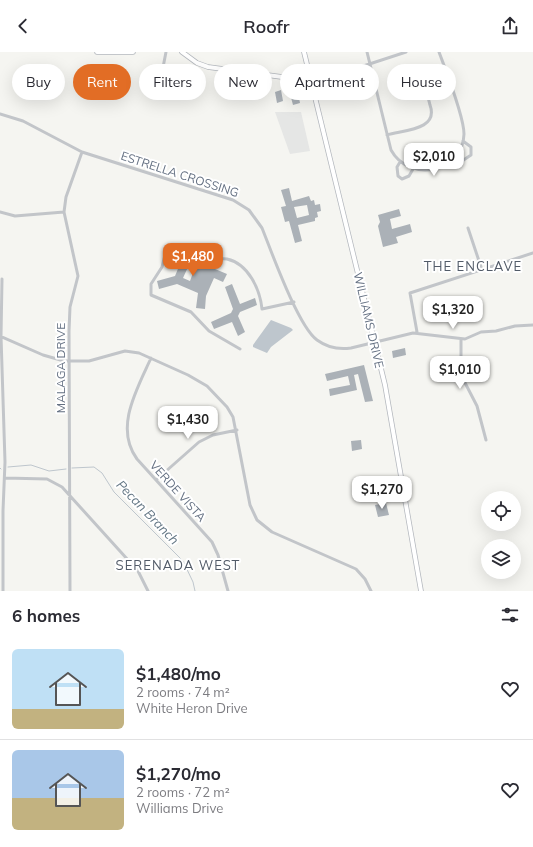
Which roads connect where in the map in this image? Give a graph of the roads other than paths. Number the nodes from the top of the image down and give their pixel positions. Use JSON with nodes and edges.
{"nodes":[{"id":1,"x":97,"y":52,"type":"edge"},
{"id":2,"x":133,"y":52,"type":"edge"},
{"id":3,"x":166,"y":52,"type":"edge"},
{"id":4,"x":182,"y":52,"type":"edge"},
{"id":5,"x":304,"y":52,"type":"edge"},
{"id":6,"x":367,"y":52,"type":"edge"},
{"id":7,"x":406,"y":52,"type":"edge"},
{"id":8,"x":440,"y":52,"type":"edge"},
{"id":9,"x":164,"y":64,"type":"edge"},
{"id":10,"x":307,"y":64,"type":"edge"},
{"id":11,"x":370,"y":64,"type":"edge"},
{"id":12,"x":373,"y":64,"type":"edge"},
{"id":13,"x":280,"y":77,"type":"edge"},
{"id":14,"x":316,"y":100,"type":"edge"},
{"id":15,"x":378,"y":100,"type":"edge"},
{"id":16,"x":429,"y":100,"type":"edge"},
{"id":17,"x":0,"y":114,"type":"edge"},
{"id":18,"x":387,"y":135,"type":"junction"},
{"id":19,"x":463,"y":142,"type":"junction"},
{"id":20,"x":82,"y":152,"type":"junction"},
{"id":21,"x":456,"y":156,"type":"junction"},
{"id":22,"x":400,"y":162,"type":"junction"},
{"id":23,"x":413,"y":169,"type":"junction"},
{"id":24,"x":0,"y":212,"type":"edge"},
{"id":25,"x":64,"y":212,"type":"junction"},
{"id":26,"x":468,"y":228,"type":"dead end"},
{"id":27,"x":533,"y":253,"type":"edge"},
{"id":28,"x":482,"y":270,"type":"junction"},
{"id":29,"x":2,"y":279,"type":"dead end"},
{"id":30,"x":294,"y":302,"type":"junction"},
{"id":31,"x":533,"y":325,"type":"edge"},
{"id":32,"x":417,"y":332,"type":"junction"},
{"id":33,"x":1,"y":336,"type":"edge"},
{"id":34,"x":460,"y":339,"type":"junction"},
{"id":35,"x":375,"y":342,"type":"junction"},
{"id":36,"x":240,"y":349,"type":"dead end"},
{"id":37,"x":151,"y":358,"type":"junction"},
{"id":38,"x":69,"y":361,"type":"junction"},
{"id":39,"x":237,"y":430,"type":"junction"},
{"id":40,"x":486,"y":440,"type":"dead end"},
{"id":41,"x":5,"y":478,"type":"junction"},
{"id":42,"x":156,"y":480,"type":"junction"},
{"id":43,"x":70,"y":495,"type":"junction"},
{"id":44,"x":3,"y":591,"type":"edge"},
{"id":45,"x":70,"y":591,"type":"edge"},
{"id":46,"x":148,"y":591,"type":"edge"},
{"id":47,"x":228,"y":591,"type":"edge"},
{"id":48,"x":370,"y":591,"type":"edge"},
{"id":49,"x":420,"y":591,"type":"edge"}],
"edges":[{"from":1,"to":2,"type":"main road"},
{"from":3,"to":9,"type":"street"},
{"from":4,"to":13,"type":"main road"},
{"from":5,"to":10,"type":"main road","name":"WILLIAMS DRIVE"},
{"from":6,"to":11,"type":"street"},
{"from":7,"to":12,"type":"street"},
{"from":8,"to":19,"type":"street"},
{"from":14,"to":35,"type":"main road","name":"WILLIAMS DRIVE"},
{"from":15,"to":18,"type":"street"},
{"from":16,"to":18,"type":"street"},
{"from":17,"to":20,"type":"street","name":"ESTRELLA CROSSING"},
{"from":18,"to":22,"type":"street"},
{"from":19,"to":21,"type":"street"},
{"from":19,"to":21,"type":"street"},
{"from":20,"to":25,"type":"street","name":"MALAGA DRIVE"},
{"from":20,"to":30,"type":"street","name":"ESTRELLA CROSSING"},
{"from":21,"to":23,"type":"street"},
{"from":22,"to":23,"type":"street"},
{"from":22,"to":23,"type":"street"},
{"from":24,"to":25,"type":"street"},
{"from":25,"to":38,"type":"street","name":"MALAGA DRIVE"},
{"from":26,"to":28,"type":"street"},
{"from":27,"to":28,"type":"street"},
{"from":28,"to":32,"type":"street"},
{"from":29,"to":33,"type":"street"},
{"from":30,"to":35,"type":"street","name":"ESTRELLA CROSSING"},
{"from":30,"to":36,"type":"street"},
{"from":31,"to":34,"type":"street"},
{"from":32,"to":34,"type":"street"},
{"from":32,"to":35,"type":"street","name":"ESTRELLA CROSSING"},
{"from":33,"to":38,"type":"street"},
{"from":33,"to":41,"type":"street"},
{"from":34,"to":40,"type":"street"},
{"from":35,"to":49,"type":"main road","name":"WILLIAMS DRIVE"},
{"from":37,"to":38,"type":"street"},
{"from":37,"to":39,"type":"street"},
{"from":37,"to":42,"type":"street","name":"VERDE VISTA"},
{"from":38,"to":43,"type":"street","name":"MALAGA DRIVE"},
{"from":39,"to":42,"type":"street"},
{"from":39,"to":48,"type":"street"},
{"from":41,"to":43,"type":"street"},
{"from":41,"to":44,"type":"street"},
{"from":42,"to":47,"type":"street","name":"VERDE VISTA"},
{"from":43,"to":45,"type":"street","name":"MALAGA DRIVE"},
{"from":43,"to":46,"type":"street"}]}
